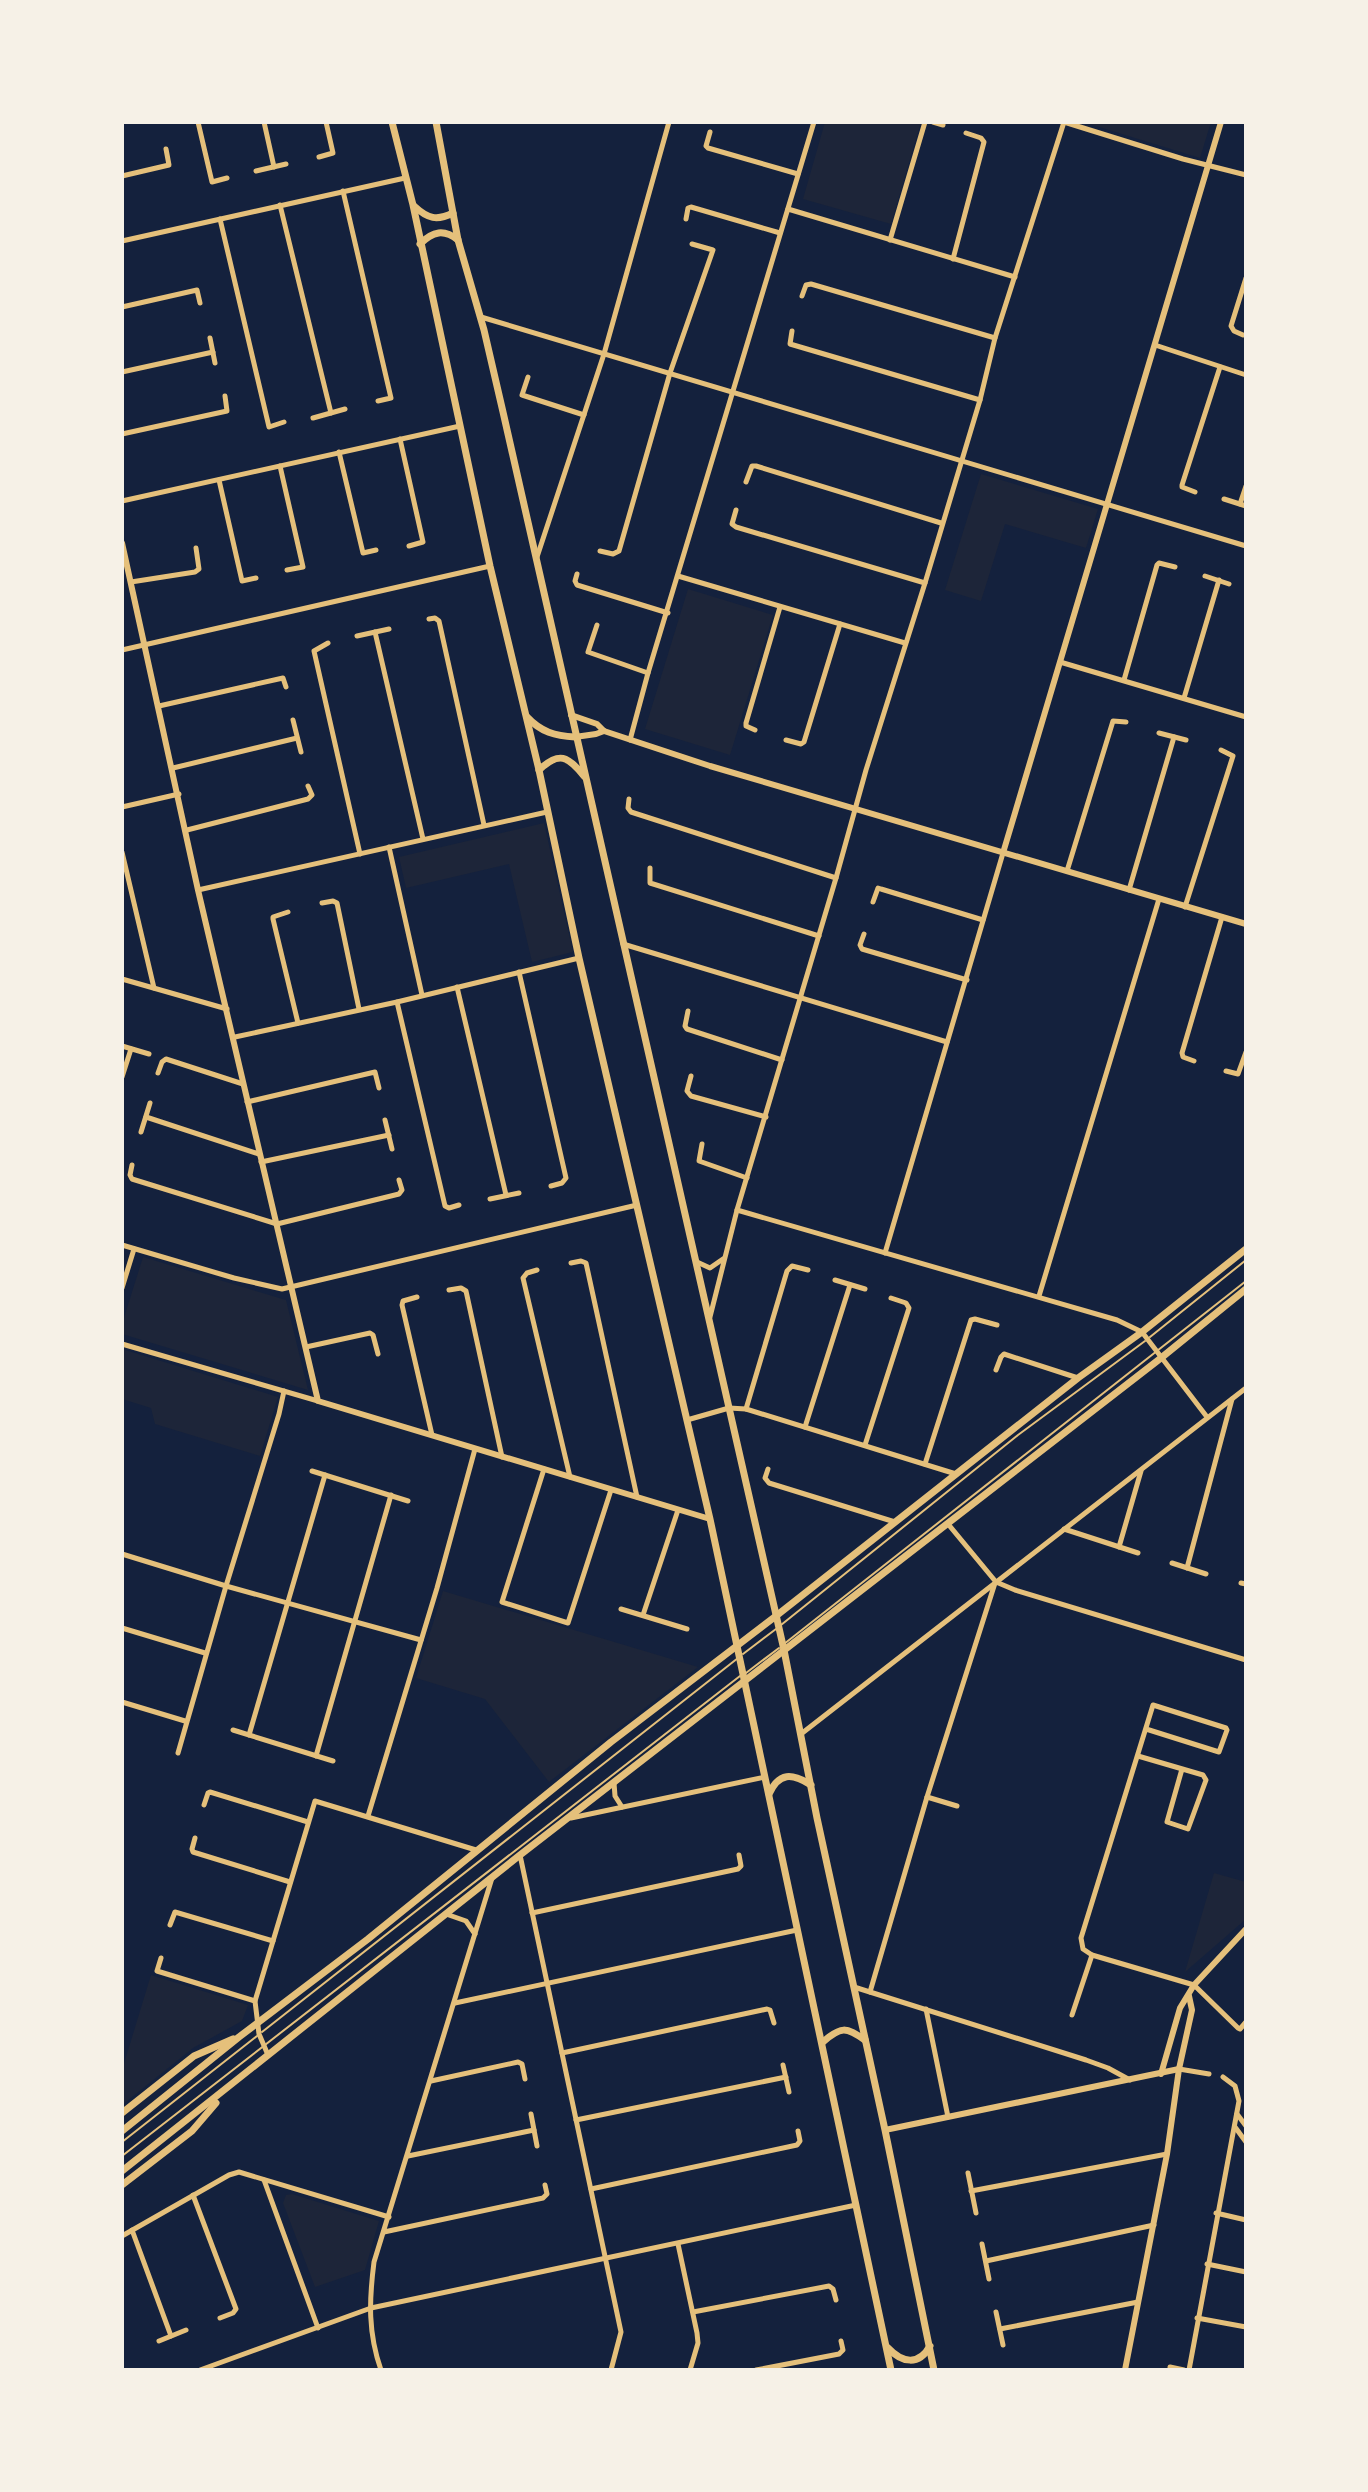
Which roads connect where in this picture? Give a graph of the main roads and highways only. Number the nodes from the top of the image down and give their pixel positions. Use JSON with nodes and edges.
{"nodes":[{"id":1,"x":392,"y":122,"type":"edge"},
{"id":2,"x":436,"y":122,"type":"edge"},
{"id":3,"x":413,"y":205,"type":"junction"},
{"id":4,"x":453,"y":213,"type":"junction"},
{"id":5,"x":458,"y":240,"type":"junction"},
{"id":6,"x":420,"y":244,"type":"junction"},
{"id":7,"x":525,"y":715,"type":"junction"},
{"id":8,"x":575,"y":737,"type":"junction"},
{"id":9,"x":539,"y":770,"type":"junction"},
{"id":10,"x":585,"y":778,"type":"junction"},
{"id":11,"x":1246,"y":1249,"type":"edge"},
{"id":12,"x":1246,"y":1289,"type":"edge"},
{"id":13,"x":776,"y":1616,"type":"junction"},
{"id":14,"x":737,"y":1647,"type":"junction"},
{"id":15,"x":784,"y":1647,"type":"junction"},
{"id":16,"x":744,"y":1678,"type":"junction"},
{"id":17,"x":811,"y":1785,"type":"junction"},
{"id":18,"x":769,"y":1794,"type":"junction"},
{"id":19,"x":239,"y":2037,"type":"junction"},
{"id":20,"x":865,"y":2040,"type":"junction"},
{"id":21,"x":823,"y":2042,"type":"junction"},
{"id":22,"x":226,"y":2090,"type":"junction"},
{"id":23,"x":122,"y":2113,"type":"edge"},
{"id":24,"x":122,"y":2131,"type":"edge"},
{"id":25,"x":122,"y":2171,"type":"edge"},
{"id":26,"x":122,"y":2185,"type":"edge"},
{"id":27,"x":886,"y":2346,"type":"junction"},
{"id":28,"x":930,"y":2346,"type":"junction"},
{"id":29,"x":891,"y":2370,"type":"edge"},
{"id":30,"x":934,"y":2370,"type":"edge"}],
"edges":[{"from":1,"to":3,"type":"main road"},
{"from":2,"to":4,"type":"main road"},
{"from":3,"to":4,"type":"main road"},
{"from":3,"to":6,"type":"main road"},
{"from":4,"to":5,"type":"main road"},
{"from":5,"to":6,"type":"main road"},
{"from":5,"to":8,"type":"main road"},
{"from":6,"to":7,"type":"main road"},
{"from":7,"to":8,"type":"main road"},
{"from":7,"to":9,"type":"main road"},
{"from":8,"to":10,"type":"main road"},
{"from":9,"to":10,"type":"main road"},
{"from":9,"to":14,"type":"main road"},
{"from":10,"to":13,"type":"main road"},
{"from":11,"to":13,"type":"main road"},
{"from":12,"to":15,"type":"main road"},
{"from":13,"to":14,"type":"main road"},
{"from":13,"to":15,"type":"main road"},
{"from":14,"to":16,"type":"main road"},
{"from":14,"to":19,"type":"main road"},
{"from":15,"to":16,"type":"main road"},
{"from":15,"to":17,"type":"main road"},
{"from":16,"to":18,"type":"main road"},
{"from":16,"to":22,"type":"main road"},
{"from":17,"to":18,"type":"main road"},
{"from":17,"to":20,"type":"main road"},
{"from":18,"to":21,"type":"main road"},
{"from":19,"to":23,"type":"main road"},
{"from":19,"to":24,"type":"main road"},
{"from":20,"to":21,"type":"main road"},
{"from":20,"to":28,"type":"main road"},
{"from":21,"to":27,"type":"main road"},
{"from":22,"to":25,"type":"main road"},
{"from":22,"to":26,"type":"main road"},
{"from":27,"to":28,"type":"main road"},
{"from":27,"to":29,"type":"main road"},
{"from":28,"to":30,"type":"main road"}]}
